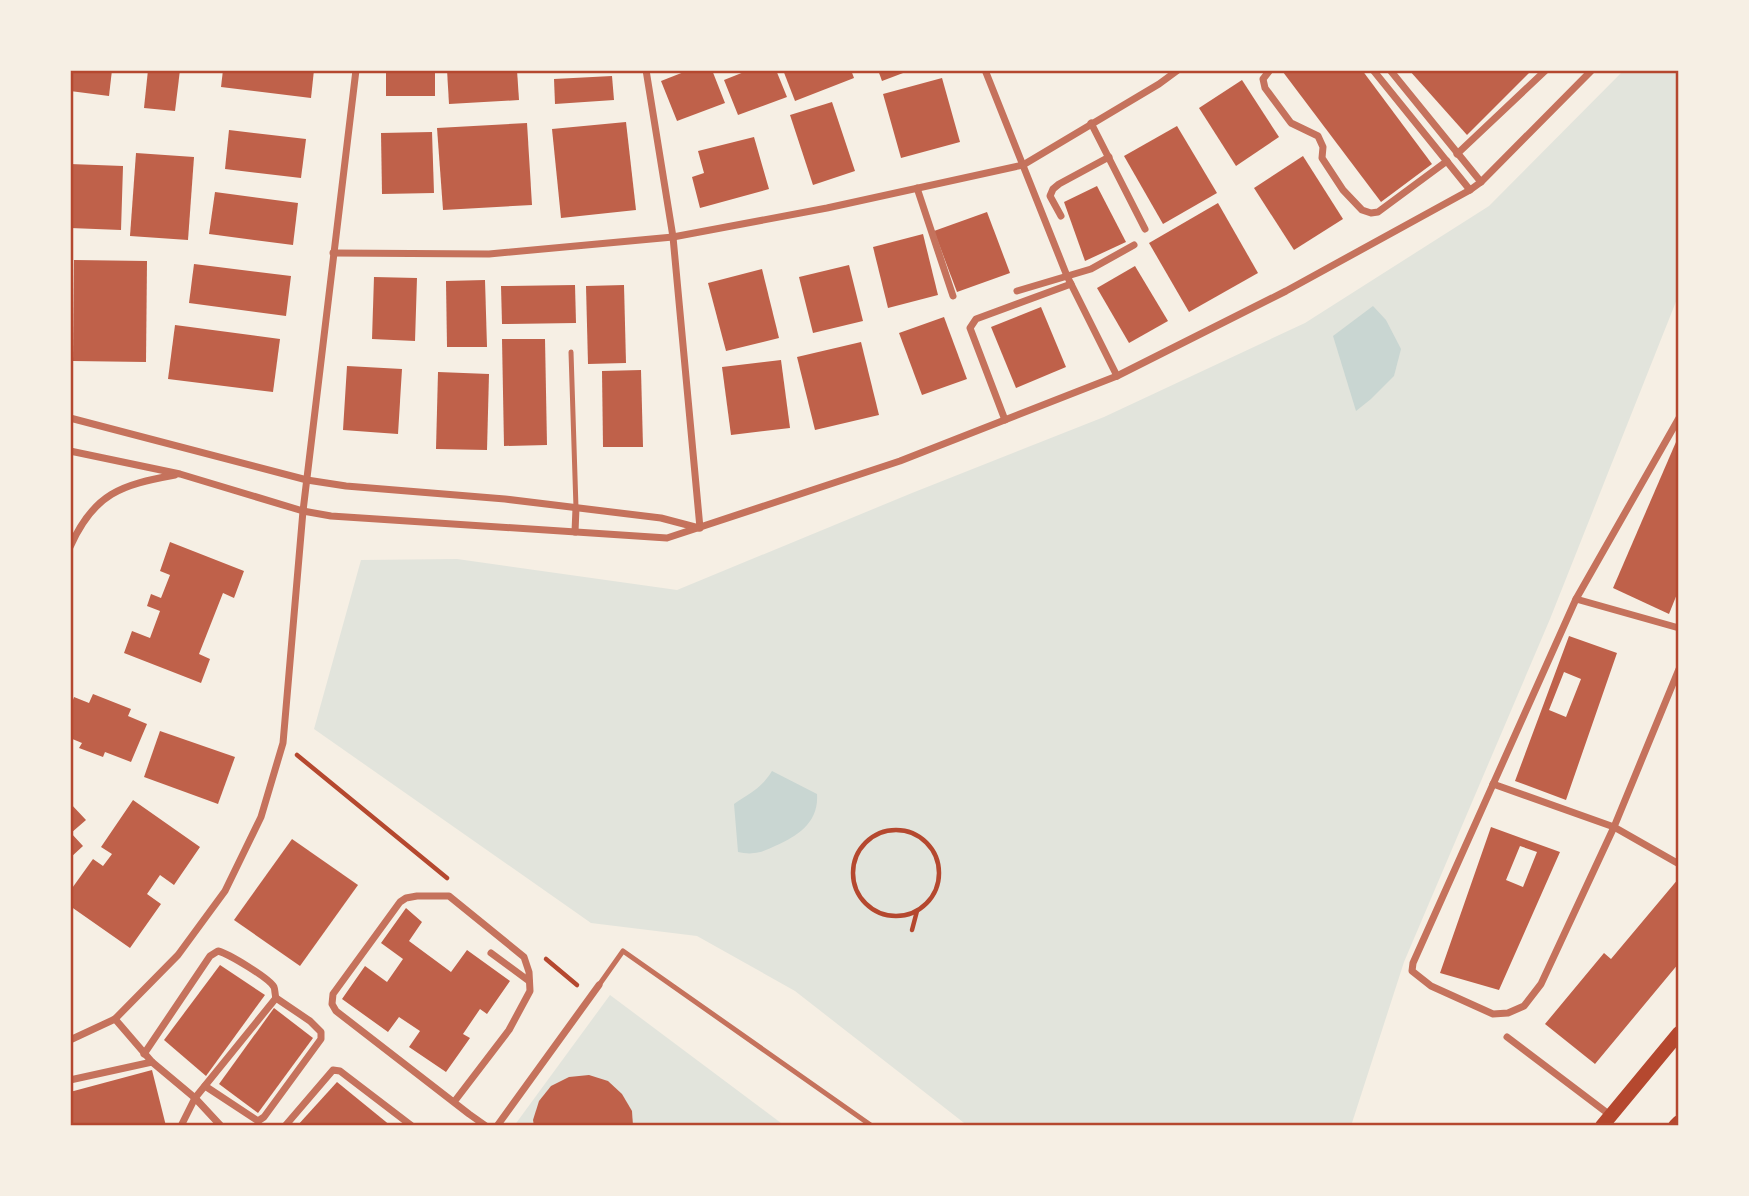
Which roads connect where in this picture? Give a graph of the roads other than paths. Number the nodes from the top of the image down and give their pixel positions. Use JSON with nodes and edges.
{"nodes":[{"id":1,"x":356,"y":70,"type":"edge"},
{"id":2,"x":646,"y":70,"type":"edge"},
{"id":3,"x":985,"y":70,"type":"edge"},
{"id":4,"x":1178,"y":70,"type":"edge"},
{"id":5,"x":1270,"y":70,"type":"edge"},
{"id":6,"x":1373,"y":70,"type":"edge"},
{"id":7,"x":1390,"y":70,"type":"edge"},
{"id":8,"x":1546,"y":70,"type":"edge"},
{"id":9,"x":1592,"y":70,"type":"edge"},
{"id":10,"x":1091,"y":123,"type":"junction"},
{"id":11,"x":1457,"y":154,"type":"junction"},
{"id":12,"x":1109,"y":157,"type":"junction"},
{"id":13,"x":1447,"y":161,"type":"junction"},
{"id":14,"x":1023,"y":164,"type":"junction"},
{"id":15,"x":1481,"y":182,"type":"junction"},
{"id":16,"x":917,"y":188,"type":"junction"},
{"id":17,"x":1470,"y":190,"type":"junction"},
{"id":18,"x":1061,"y":216,"type":"dead end"},
{"id":19,"x":1145,"y":229,"type":"dead end"},
{"id":20,"x":673,"y":237,"type":"junction"},
{"id":21,"x":1134,"y":245,"type":"dead end"},
{"id":22,"x":333,"y":253,"type":"junction"},
{"id":23,"x":1067,"y":276,"type":"junction"},
{"id":24,"x":1071,"y":284,"type":"junction"},
{"id":25,"x":1017,"y":291,"type":"dead end"},
{"id":26,"x":953,"y":296,"type":"dead end"},
{"id":27,"x":571,"y":352,"type":"dead end"},
{"id":28,"x":1117,"y":376,"type":"junction"},
{"id":29,"x":70,"y":418,"type":"edge"},
{"id":30,"x":1679,"y":418,"type":"edge"},
{"id":31,"x":1005,"y":419,"type":"junction"},
{"id":32,"x":70,"y":451,"type":"edge"},
{"id":33,"x":180,"y":474,"type":"junction"},
{"id":34,"x":307,"y":480,"type":"junction"},
{"id":35,"x":576,"y":508,"type":"junction"},
{"id":36,"x":303,"y":511,"type":"junction"},
{"id":37,"x":700,"y":528,"type":"junction"},
{"id":38,"x":575,"y":532,"type":"junction"},
{"id":39,"x":70,"y":547,"type":"edge"},
{"id":40,"x":1576,"y":599,"type":"junction"},
{"id":41,"x":1679,"y":628,"type":"edge"},
{"id":42,"x":1679,"y":669,"type":"edge"},
{"id":43,"x":1493,"y":784,"type":"junction"},
{"id":44,"x":1614,"y":827,"type":"junction"},
{"id":45,"x":1679,"y":864,"type":"edge"},
{"id":46,"x":491,"y":953,"type":"dead end"},
{"id":47,"x":529,"y":981,"type":"junction"},
{"id":48,"x":599,"y":985,"type":"joint"},
{"id":49,"x":276,"y":998,"type":"junction"},
{"id":50,"x":115,"y":1019,"type":"junction"},
{"id":51,"x":1679,"y":1033,"type":"edge"},
{"id":52,"x":1507,"y":1037,"type":"dead end"},
{"id":53,"x":70,"y":1040,"type":"edge"},
{"id":54,"x":145,"y":1054,"type":"junction"},
{"id":55,"x":152,"y":1062,"type":"junction"},
{"id":56,"x":70,"y":1080,"type":"edge"},
{"id":57,"x":205,"y":1086,"type":"junction"},
{"id":58,"x":195,"y":1098,"type":"junction"},
{"id":59,"x":454,"y":1102,"type":"junction"},
{"id":60,"x":1606,"y":1121,"type":"edge"},
{"id":61,"x":1679,"y":1122,"type":"edge"},
{"id":62,"x":181,"y":1126,"type":"edge"},
{"id":63,"x":221,"y":1126,"type":"edge"},
{"id":64,"x":285,"y":1126,"type":"edge"},
{"id":65,"x":412,"y":1126,"type":"edge"},
{"id":66,"x":486,"y":1126,"type":"edge"},
{"id":67,"x":497,"y":1126,"type":"edge"},
{"id":68,"x":872,"y":1126,"type":"edge"},
{"id":69,"x":1675,"y":1126,"type":"edge"}],
"edges":[{"from":1,"to":22,"type":"street"},
{"from":2,"to":20,"type":"street"},
{"from":3,"to":14,"type":"street"},
{"from":4,"to":10,"type":"street"},
{"from":5,"to":13,"type":"street"},
{"from":6,"to":13,"type":"street"},
{"from":7,"to":11,"type":"street"},
{"from":8,"to":11,"type":"street"},
{"from":9,"to":15,"type":"street"},
{"from":10,"to":12,"type":"street"},
{"from":10,"to":14,"type":"street"},
{"from":11,"to":15,"type":"street"},
{"from":12,"to":18,"type":"street"},
{"from":12,"to":19,"type":"street"},
{"from":13,"to":17,"type":"street"},
{"from":14,"to":16,"type":"street"},
{"from":14,"to":23,"type":"street"},
{"from":15,"to":17,"type":"street"},
{"from":16,"to":20,"type":"street"},
{"from":16,"to":26,"type":"street"},
{"from":17,"to":28,"type":"street"},
{"from":20,"to":22,"type":"street"},
{"from":20,"to":37,"type":"street"},
{"from":21,"to":23,"type":"street"},
{"from":22,"to":34,"type":"street"},
{"from":23,"to":24,"type":"street"},
{"from":23,"to":25,"type":"street"},
{"from":24,"to":28,"type":"street"},
{"from":24,"to":31,"type":"street"},
{"from":27,"to":35,"type":"lane"},
{"from":28,"to":31,"type":"street"},
{"from":29,"to":34,"type":"street"},
{"from":30,"to":40,"type":"street"},
{"from":31,"to":37,"type":"street"},
{"from":32,"to":33,"type":"street"},
{"from":33,"to":36,"type":"street"},
{"from":33,"to":39,"type":"street"},
{"from":34,"to":35,"type":"street"},
{"from":34,"to":36,"type":"street"},
{"from":35,"to":37,"type":"street"},
{"from":35,"to":38,"type":"street"},
{"from":36,"to":38,"type":"street"},
{"from":36,"to":50,"type":"street"},
{"from":37,"to":38,"type":"street"},
{"from":40,"to":41,"type":"street"},
{"from":40,"to":43,"type":"street"},
{"from":42,"to":44,"type":"street"},
{"from":43,"to":44,"type":"street"},
{"from":43,"to":44,"type":"street"},
{"from":44,"to":45,"type":"street"},
{"from":46,"to":47,"type":"street"},
{"from":47,"to":59,"type":"street"},
{"from":47,"to":59,"type":"street"},
{"from":48,"to":67,"type":"street"},
{"from":48,"to":68,"type":"lane"},
{"from":49,"to":54,"type":"street"},
{"from":49,"to":57,"type":"street"},
{"from":49,"to":57,"type":"street"},
{"from":50,"to":53,"type":"street"},
{"from":50,"to":54,"type":"street"},
{"from":51,"to":60,"type":"main road"},
{"from":52,"to":60,"type":"street"},
{"from":54,"to":55,"type":"street"},
{"from":55,"to":56,"type":"street"},
{"from":55,"to":58,"type":"street"},
{"from":57,"to":58,"type":"street"},
{"from":58,"to":62,"type":"street"},
{"from":58,"to":63,"type":"street"},
{"from":59,"to":66,"type":"street"},
{"from":61,"to":69,"type":"main road"},
{"from":64,"to":65,"type":"street"}]}
